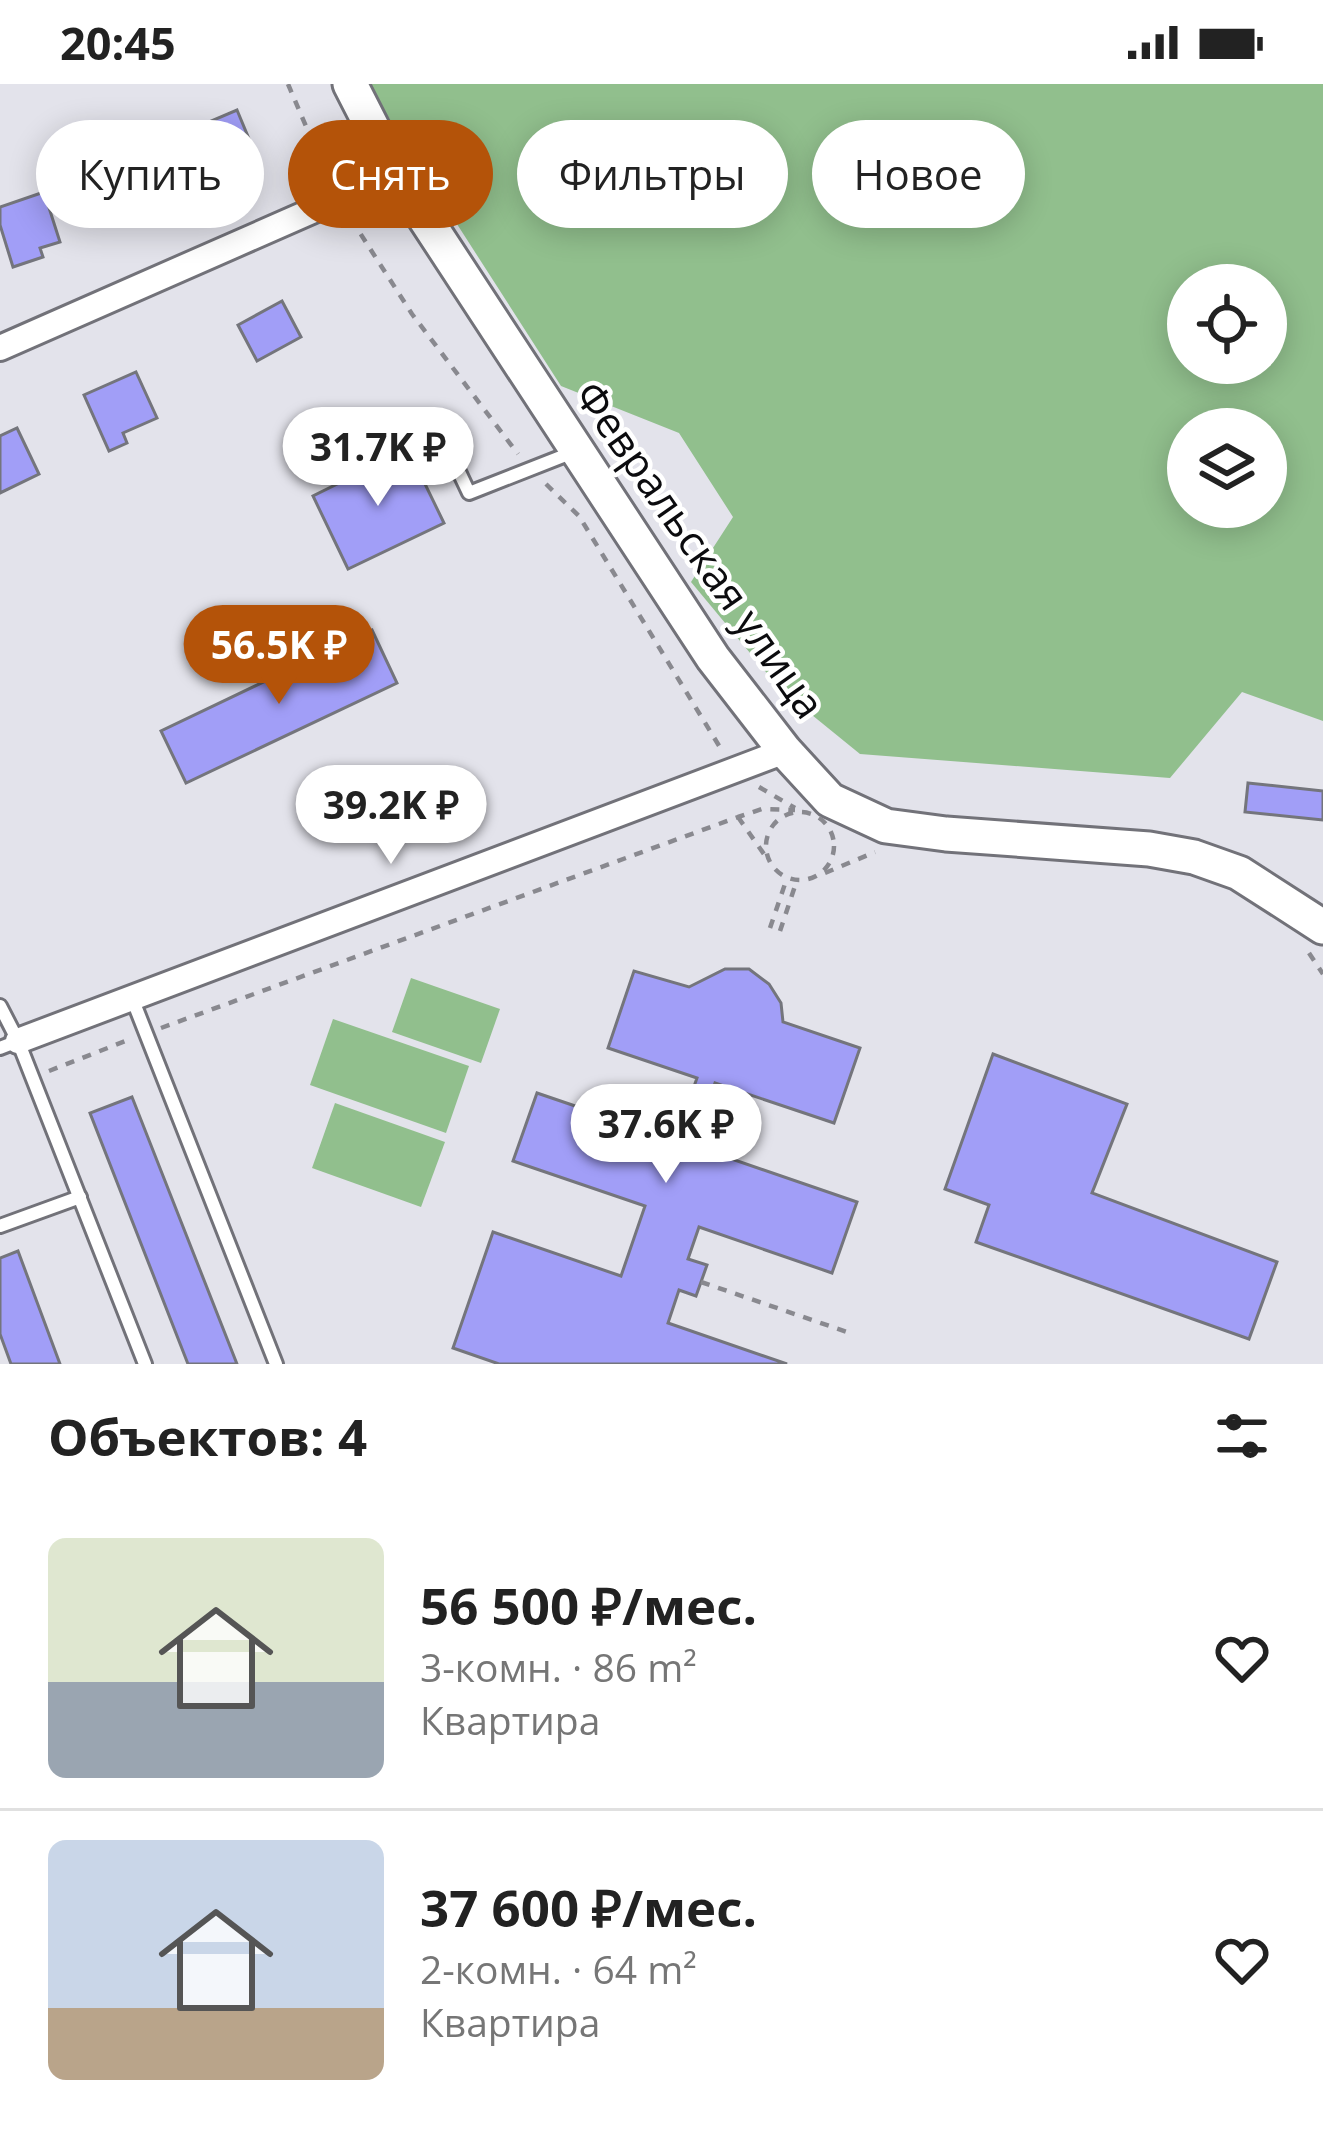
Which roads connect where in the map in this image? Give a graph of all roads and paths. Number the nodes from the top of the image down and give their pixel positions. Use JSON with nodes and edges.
{"nodes":[{"id":1,"x":350,"y":84,"type":"edge"},
{"id":2,"x":368,"y":120,"type":"edge"},
{"id":3,"x":288,"y":221,"type":"edge"},
{"id":4,"x":431,"y":228,"type":"edge"},
{"id":5,"x":0,"y":348,"type":"edge"},
{"id":6,"x":436,"y":423,"type":"dead end"},
{"id":7,"x":577,"y":451,"type":"junction"},
{"id":8,"x":785,"y":752,"type":"junction"},
{"id":9,"x":800,"y":811,"type":"junction"},
{"id":10,"x":738,"y":817,"type":"junction"},
{"id":11,"x":886,"y":848,"type":"dead end"},
{"id":12,"x":772,"y":865,"type":"junction"},
{"id":13,"x":816,"y":876,"type":"junction"},
{"id":14,"x":787,"y":878,"type":"junction"},
{"id":15,"x":797,"y":880,"type":"junction"},
{"id":16,"x":770,"y":928,"type":"dead end"},
{"id":17,"x":780,"y":932,"type":"dead end"},
{"id":18,"x":1315,"y":939,"type":"edge"},
{"id":19,"x":1323,"y":974,"type":"edge"},
{"id":20,"x":132,"y":998,"type":"junction"},
{"id":21,"x":0,"y":1006,"type":"edge"},
{"id":22,"x":146,"y":1033,"type":"junction"},
{"id":23,"x":9,"y":1045,"type":"edge"},
{"id":24,"x":32,"y":1078,"type":"junction"},
{"id":25,"x":80,"y":1197,"type":"junction"},
{"id":26,"x":0,"y":1226,"type":"edge"},
{"id":27,"x":701,"y":1282,"type":"dead end"},
{"id":28,"x":850,"y":1333,"type":"dead end"},
{"id":29,"x":145,"y":1364,"type":"edge"},
{"id":30,"x":276,"y":1364,"type":"edge"}],
"edges":[{"from":1,"to":2,"type":"main road","name":"Февральская улица"},
{"from":3,"to":5,"type":"street"},
{"from":4,"to":7,"type":"main road","name":"Февральская улица"},
{"from":6,"to":7,"type":"lane"},
{"from":7,"to":8,"type":"main road","name":"Февральская улица"},
{"from":8,"to":18,"type":"main road","name":"Февральская улица"},
{"from":8,"to":20,"type":"street"},
{"from":9,"to":10,"type":"path"},
{"from":9,"to":12,"type":"path"},
{"from":9,"to":13,"type":"path"},
{"from":10,"to":12,"type":"path"},
{"from":10,"to":22,"type":"path"},
{"from":11,"to":13,"type":"path"},
{"from":12,"to":14,"type":"path"},
{"from":13,"to":15,"type":"path"},
{"from":14,"to":15,"type":"path"},
{"from":14,"to":16,"type":"path"},
{"from":15,"to":17,"type":"path"},
{"from":18,"to":19,"type":"path"},
{"from":20,"to":22,"type":"lane"},
{"from":20,"to":23,"type":"street"},
{"from":21,"to":23,"type":"lane"},
{"from":22,"to":24,"type":"path"},
{"from":22,"to":30,"type":"lane"},
{"from":23,"to":24,"type":"lane"},
{"from":24,"to":25,"type":"lane"},
{"from":25,"to":26,"type":"lane"},
{"from":25,"to":29,"type":"lane"},
{"from":27,"to":28,"type":"path"}]}
